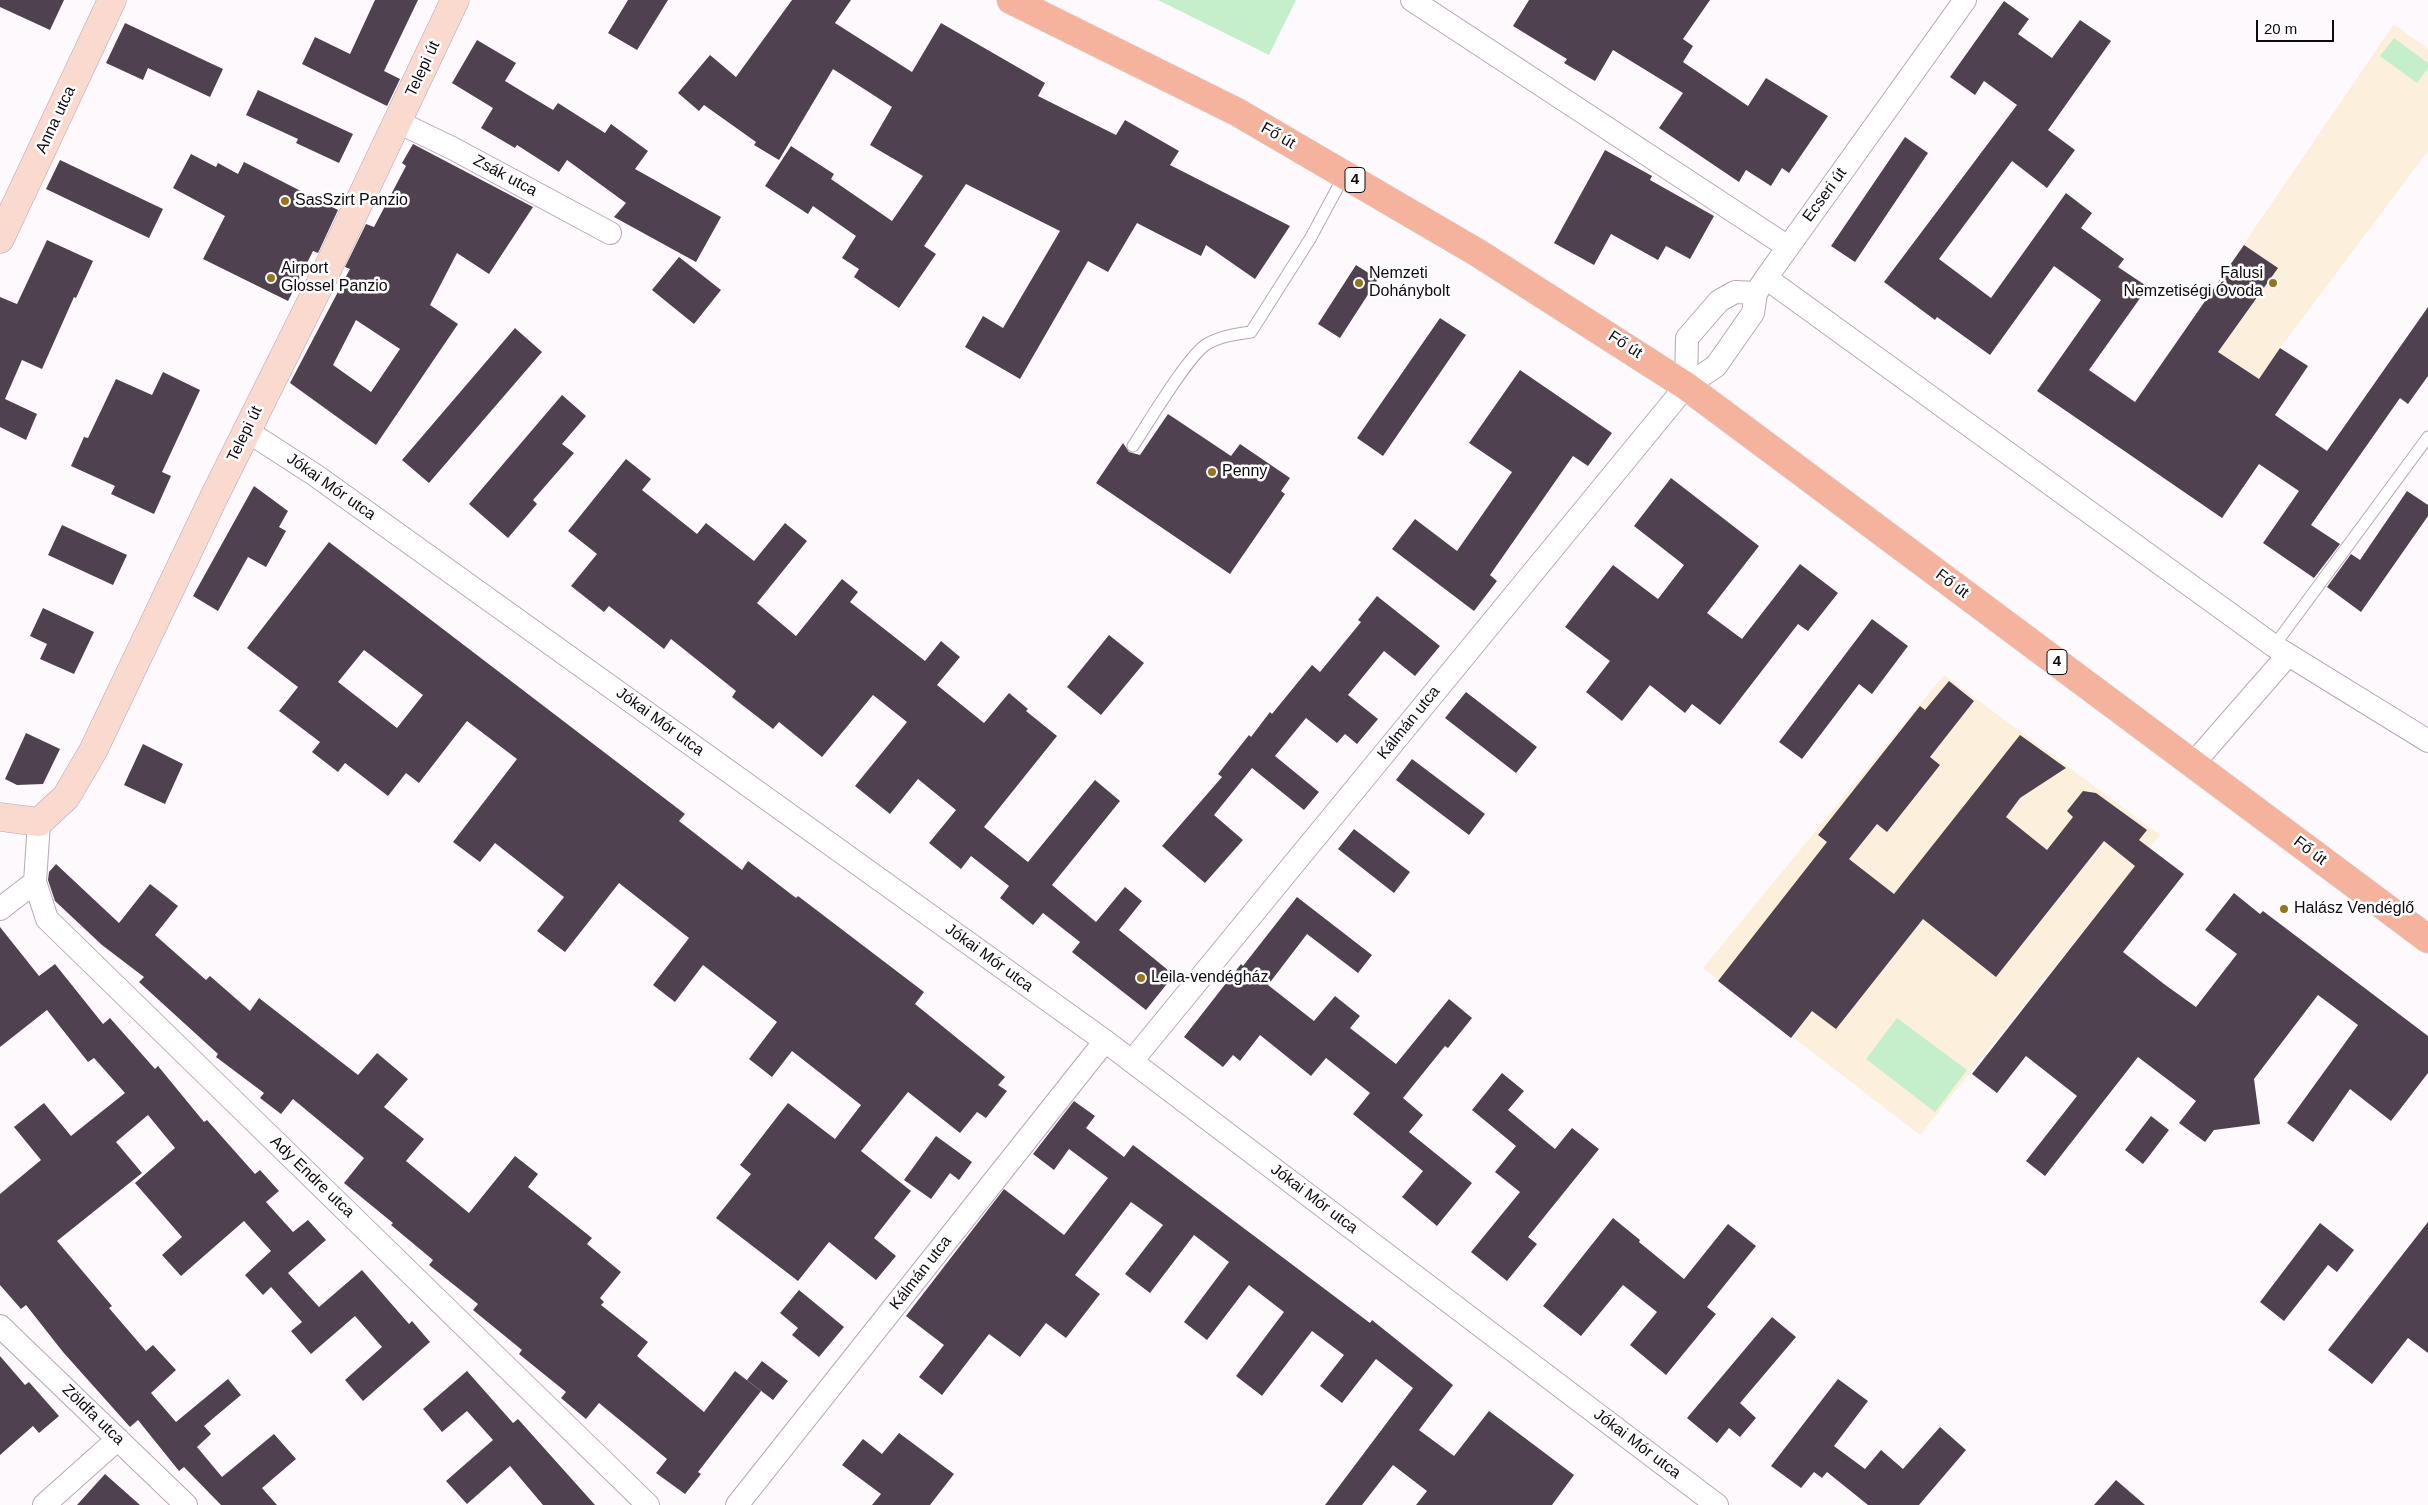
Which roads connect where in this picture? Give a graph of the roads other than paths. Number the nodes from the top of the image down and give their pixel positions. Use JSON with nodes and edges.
{"nodes":[{"id":1,"x":112,"y":0,"type":"edge"},
{"id":2,"x":455,"y":0,"type":"edge"},
{"id":3,"x":1412,"y":0,"type":"edge"},
{"id":4,"x":1965,"y":0,"type":"edge"},
{"id":5,"x":1028,"y":4,"type":"edge"},
{"id":6,"x":398,"y":122,"type":"junction"},
{"id":7,"x":1345,"y":174,"type":"junction"},
{"id":8,"x":610,"y":233,"type":"dead end"},
{"id":9,"x":0,"y":239,"type":"edge"},
{"id":10,"x":1788,"y":247,"type":"junction"},
{"id":11,"x":1761,"y":286,"type":"junction"},
{"id":12,"x":1686,"y":386,"type":"junction"},
{"id":13,"x":247,"y":431,"type":"junction"},
{"id":14,"x":2428,"y":436,"type":"edge"},
{"id":15,"x":1133,"y":446,"type":"dead end"},
{"id":16,"x":2281,"y":651,"type":"junction"},
{"id":17,"x":2428,"y":741,"type":"edge"},
{"id":18,"x":2193,"y":764,"type":"junction"},
{"id":19,"x":0,"y":817,"type":"edge"},
{"id":20,"x":39,"y":822,"type":"junction"},
{"id":21,"x":35,"y":882,"type":"junction"},
{"id":22,"x":0,"y":909,"type":"edge"},
{"id":23,"x":2428,"y":939,"type":"edge"},
{"id":24,"x":1105,"y":1041,"type":"junction"},
{"id":25,"x":1132,"y":1061,"type":"junction"},
{"id":26,"x":0,"y":1326,"type":"edge"},
{"id":27,"x":118,"y":1439,"type":"junction"},
{"id":28,"x":44,"y":1505,"type":"edge"},
{"id":29,"x":186,"y":1505,"type":"edge"},
{"id":30,"x":648,"y":1505,"type":"edge"},
{"id":31,"x":737,"y":1505,"type":"edge"},
{"id":32,"x":1717,"y":1505,"type":"edge"}],
"edges":[{"from":1,"to":9,"type":"main road","name":"Anna utca"},
{"from":2,"to":6,"type":"main road","name":"Telepi út"},
{"from":3,"to":10,"type":"street"},
{"from":4,"to":10,"type":"street","name":"Ecseri út"},
{"from":5,"to":7,"type":"main road","name":"Fő út","number":"4"},
{"from":6,"to":8,"type":"street","name":"Zsák utca"},
{"from":6,"to":13,"type":"main road","name":"Telepi út"},
{"from":7,"to":12,"type":"main road","name":"Fő út","number":"4"},
{"from":7,"to":15,"type":"lane"},
{"from":10,"to":11,"type":"street","name":"Ecseri út"},
{"from":11,"to":12,"type":"street","name":"Ecseri út"},
{"from":11,"to":12,"type":"street"},
{"from":11,"to":16,"type":"street"},
{"from":12,"to":18,"type":"main road","name":"Fő út","number":"4"},
{"from":12,"to":25,"type":"street","name":"Kálmán utca"},
{"from":13,"to":20,"type":"main road","name":"Telepi út"},
{"from":13,"to":24,"type":"street","name":"Jókai Mór utca"},
{"from":14,"to":16,"type":"lane"},
{"from":16,"to":17,"type":"street"},
{"from":16,"to":18,"type":"street"},
{"from":18,"to":23,"type":"main road","name":"Fő út","number":"4"},
{"from":19,"to":20,"type":"main road"},
{"from":20,"to":21,"type":"street","name":"Ady Endre utca"},
{"from":21,"to":22,"type":"street"},
{"from":21,"to":30,"type":"street","name":"Ady Endre utca"},
{"from":24,"to":25,"type":"street","name":"Jókai Mór utca"},
{"from":24,"to":31,"type":"street","name":"Kálmán utca"},
{"from":25,"to":32,"type":"street","name":"Jókai Mór utca"},
{"from":26,"to":27,"type":"street","name":"Zöldfa utca"},
{"from":27,"to":28,"type":"street"},
{"from":27,"to":29,"type":"street","name":"Zöldfa utca"}]}
